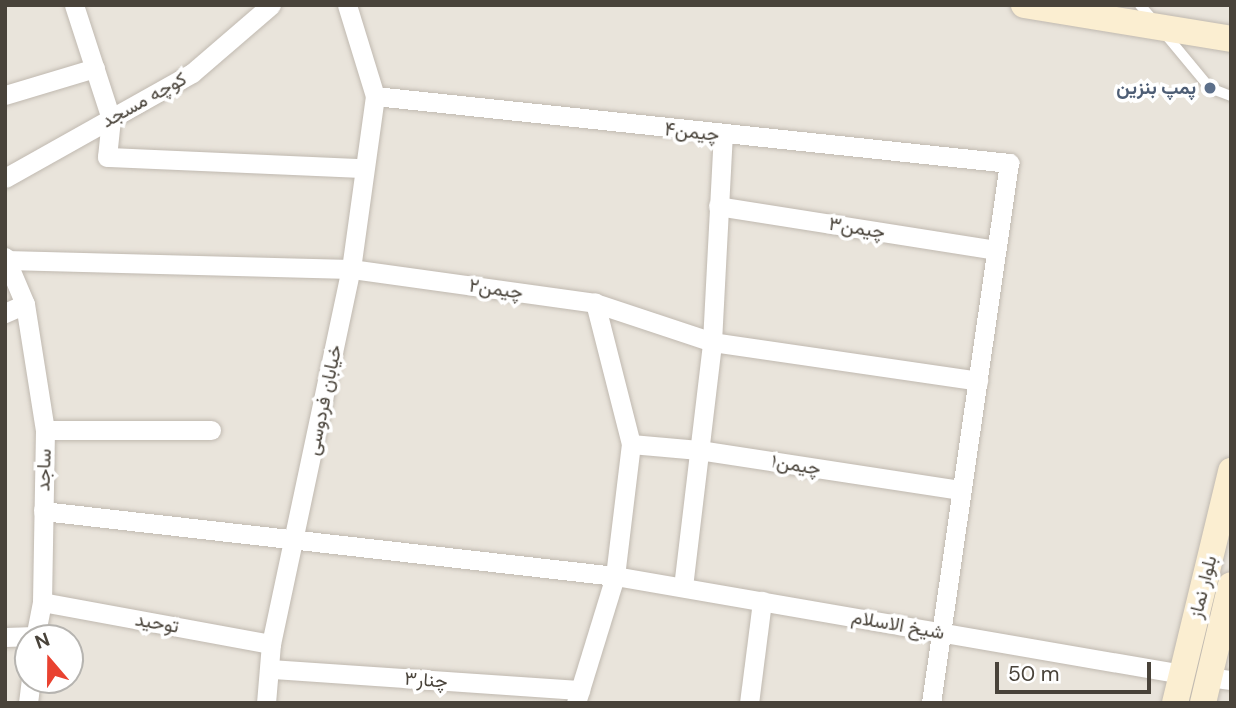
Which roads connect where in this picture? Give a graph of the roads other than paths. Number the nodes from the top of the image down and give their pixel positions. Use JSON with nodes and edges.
{"nodes":[{"id":1,"x":74,"y":5,"type":"edge"},
{"id":2,"x":271,"y":5,"type":"edge"},
{"id":3,"x":347,"y":5,"type":"edge"},
{"id":4,"x":1024,"y":5,"type":"edge"},
{"id":5,"x":1140,"y":5,"type":"edge"},
{"id":6,"x":1159,"y":26,"type":"junction"},
{"id":7,"x":1231,"y":39,"type":"edge"},
{"id":8,"x":95,"y":68,"type":"junction"},
{"id":9,"x":5,"y":95,"type":"edge"},
{"id":10,"x":374,"y":96,"type":"junction"},
{"id":11,"x":1231,"y":96,"type":"edge"},
{"id":12,"x":111,"y":119,"type":"junction"},
{"id":13,"x":723,"y":135,"type":"junction"},
{"id":14,"x":364,"y":167,"type":"junction"},
{"id":15,"x":5,"y":178,"type":"edge"},
{"id":16,"x":718,"y":206,"type":"junction"},
{"id":17,"x":996,"y":250,"type":"junction"},
{"id":18,"x":6,"y":259,"type":"edge"},
{"id":19,"x":351,"y":270,"type":"junction"},
{"id":20,"x":596,"y":303,"type":"junction"},
{"id":21,"x":25,"y":304,"type":"junction"},
{"id":22,"x":5,"y":313,"type":"edge"},
{"id":23,"x":712,"y":342,"type":"junction"},
{"id":24,"x":978,"y":381,"type":"junction"},
{"id":25,"x":45,"y":430,"type":"junction"},
{"id":26,"x":211,"y":430,"type":"dead end"},
{"id":27,"x":631,"y":444,"type":"junction"},
{"id":28,"x":699,"y":450,"type":"junction"},
{"id":29,"x":1231,"y":471,"type":"edge"},
{"id":30,"x":961,"y":490,"type":"junction"},
{"id":31,"x":43,"y":511,"type":"junction"},
{"id":32,"x":295,"y":539,"type":"junction"},
{"id":33,"x":615,"y":576,"type":"junction"},
{"id":34,"x":1231,"y":585,"type":"edge"},
{"id":35,"x":683,"y":587,"type":"junction"},
{"id":36,"x":762,"y":601,"type":"junction"},
{"id":37,"x":42,"y":602,"type":"junction"},
{"id":38,"x":38,"y":624,"type":"edge"},
{"id":39,"x":941,"y":632,"type":"junction"},
{"id":40,"x":271,"y":644,"type":"junction"},
{"id":41,"x":272,"y":669,"type":"junction"},
{"id":42,"x":1182,"y":674,"type":"junction"},
{"id":43,"x":1220,"y":679,"type":"edge"},
{"id":44,"x":578,"y":696,"type":"edge"},
{"id":45,"x":267,"y":703,"type":"edge"},
{"id":46,"x":748,"y":703,"type":"edge"},
{"id":47,"x":931,"y":703,"type":"edge"},
{"id":48,"x":1175,"y":703,"type":"edge"},
{"id":49,"x":1203,"y":703,"type":"edge"}],
"edges":[{"from":1,"to":8,"type":"street"},
{"from":2,"to":12,"type":"street","name":"کوچه مسجد"},
{"from":3,"to":10,"type":"street"},
{"from":4,"to":6,"type":"main road"},
{"from":5,"to":6,"type":"lane"},
{"from":6,"to":7,"type":"main road"},
{"from":6,"to":11,"type":"lane"},
{"from":8,"to":9,"type":"street"},
{"from":8,"to":12,"type":"street"},
{"from":10,"to":13,"type":"street","name":"چیمن۴"},
{"from":10,"to":14,"type":"street","name":"خیابان فردوسی"},
{"from":12,"to":14,"type":"street"},
{"from":12,"to":15,"type":"street","name":"کوچه مسجد"},
{"from":13,"to":16,"type":"street"},
{"from":13,"to":17,"type":"street","name":"چیمن۴"},
{"from":14,"to":19,"type":"street","name":"خیابان فردوسی"},
{"from":16,"to":17,"type":"street","name":"چیمن۳"},
{"from":16,"to":23,"type":"street"},
{"from":17,"to":24,"type":"street"},
{"from":18,"to":19,"type":"street","name":"چیمن۲"},
{"from":18,"to":21,"type":"street","name":"ساجد"},
{"from":19,"to":20,"type":"street","name":"چیمن۲"},
{"from":19,"to":32,"type":"street","name":"خیابان فردوسی"},
{"from":20,"to":23,"type":"street","name":"چیمن۲"},
{"from":20,"to":27,"type":"street"},
{"from":21,"to":22,"type":"street"},
{"from":21,"to":25,"type":"street","name":"ساجد"},
{"from":23,"to":24,"type":"street","name":"چیمن۲"},
{"from":23,"to":28,"type":"street"},
{"from":24,"to":30,"type":"street"},
{"from":25,"to":26,"type":"street"},
{"from":25,"to":31,"type":"street","name":"ساجد"},
{"from":27,"to":28,"type":"street","name":"چیمن۱"},
{"from":27,"to":33,"type":"street"},
{"from":28,"to":30,"type":"street","name":"چیمن۱"},
{"from":28,"to":35,"type":"street"},
{"from":29,"to":42,"type":"main road","name":"بلوار نماز"},
{"from":30,"to":39,"type":"street"},
{"from":31,"to":32,"type":"street","name":"شیخ الاسلام"},
{"from":31,"to":37,"type":"street","name":"ساجد"},
{"from":32,"to":33,"type":"street","name":"شیخ الاسلام"},
{"from":32,"to":40,"type":"street","name":"خیابان فردوسی"},
{"from":33,"to":35,"type":"street","name":"شیخ الاسلام"},
{"from":33,"to":44,"type":"street"},
{"from":34,"to":43,"type":"main road","name":"بلوار نماز"},
{"from":35,"to":36,"type":"street","name":"شیخ الاسلام"},
{"from":36,"to":39,"type":"street","name":"شیخ الاسلام"},
{"from":36,"to":46,"type":"street"},
{"from":37,"to":38,"type":"street","name":"ساجد"},
{"from":37,"to":40,"type":"street","name":"توحید"},
{"from":39,"to":42,"type":"street","name":"شیخ الاسلام"},
{"from":39,"to":47,"type":"street"},
{"from":40,"to":41,"type":"street","name":"خیابان فردوسی"},
{"from":41,"to":44,"type":"street","name":"چنار۳"},
{"from":41,"to":45,"type":"street","name":"خیابان فردوسی"},
{"from":42,"to":43,"type":"main road"},
{"from":42,"to":48,"type":"main road","name":"بلوار نماز"},
{"from":43,"to":49,"type":"main road","name":"بلوار نماز"}]}
